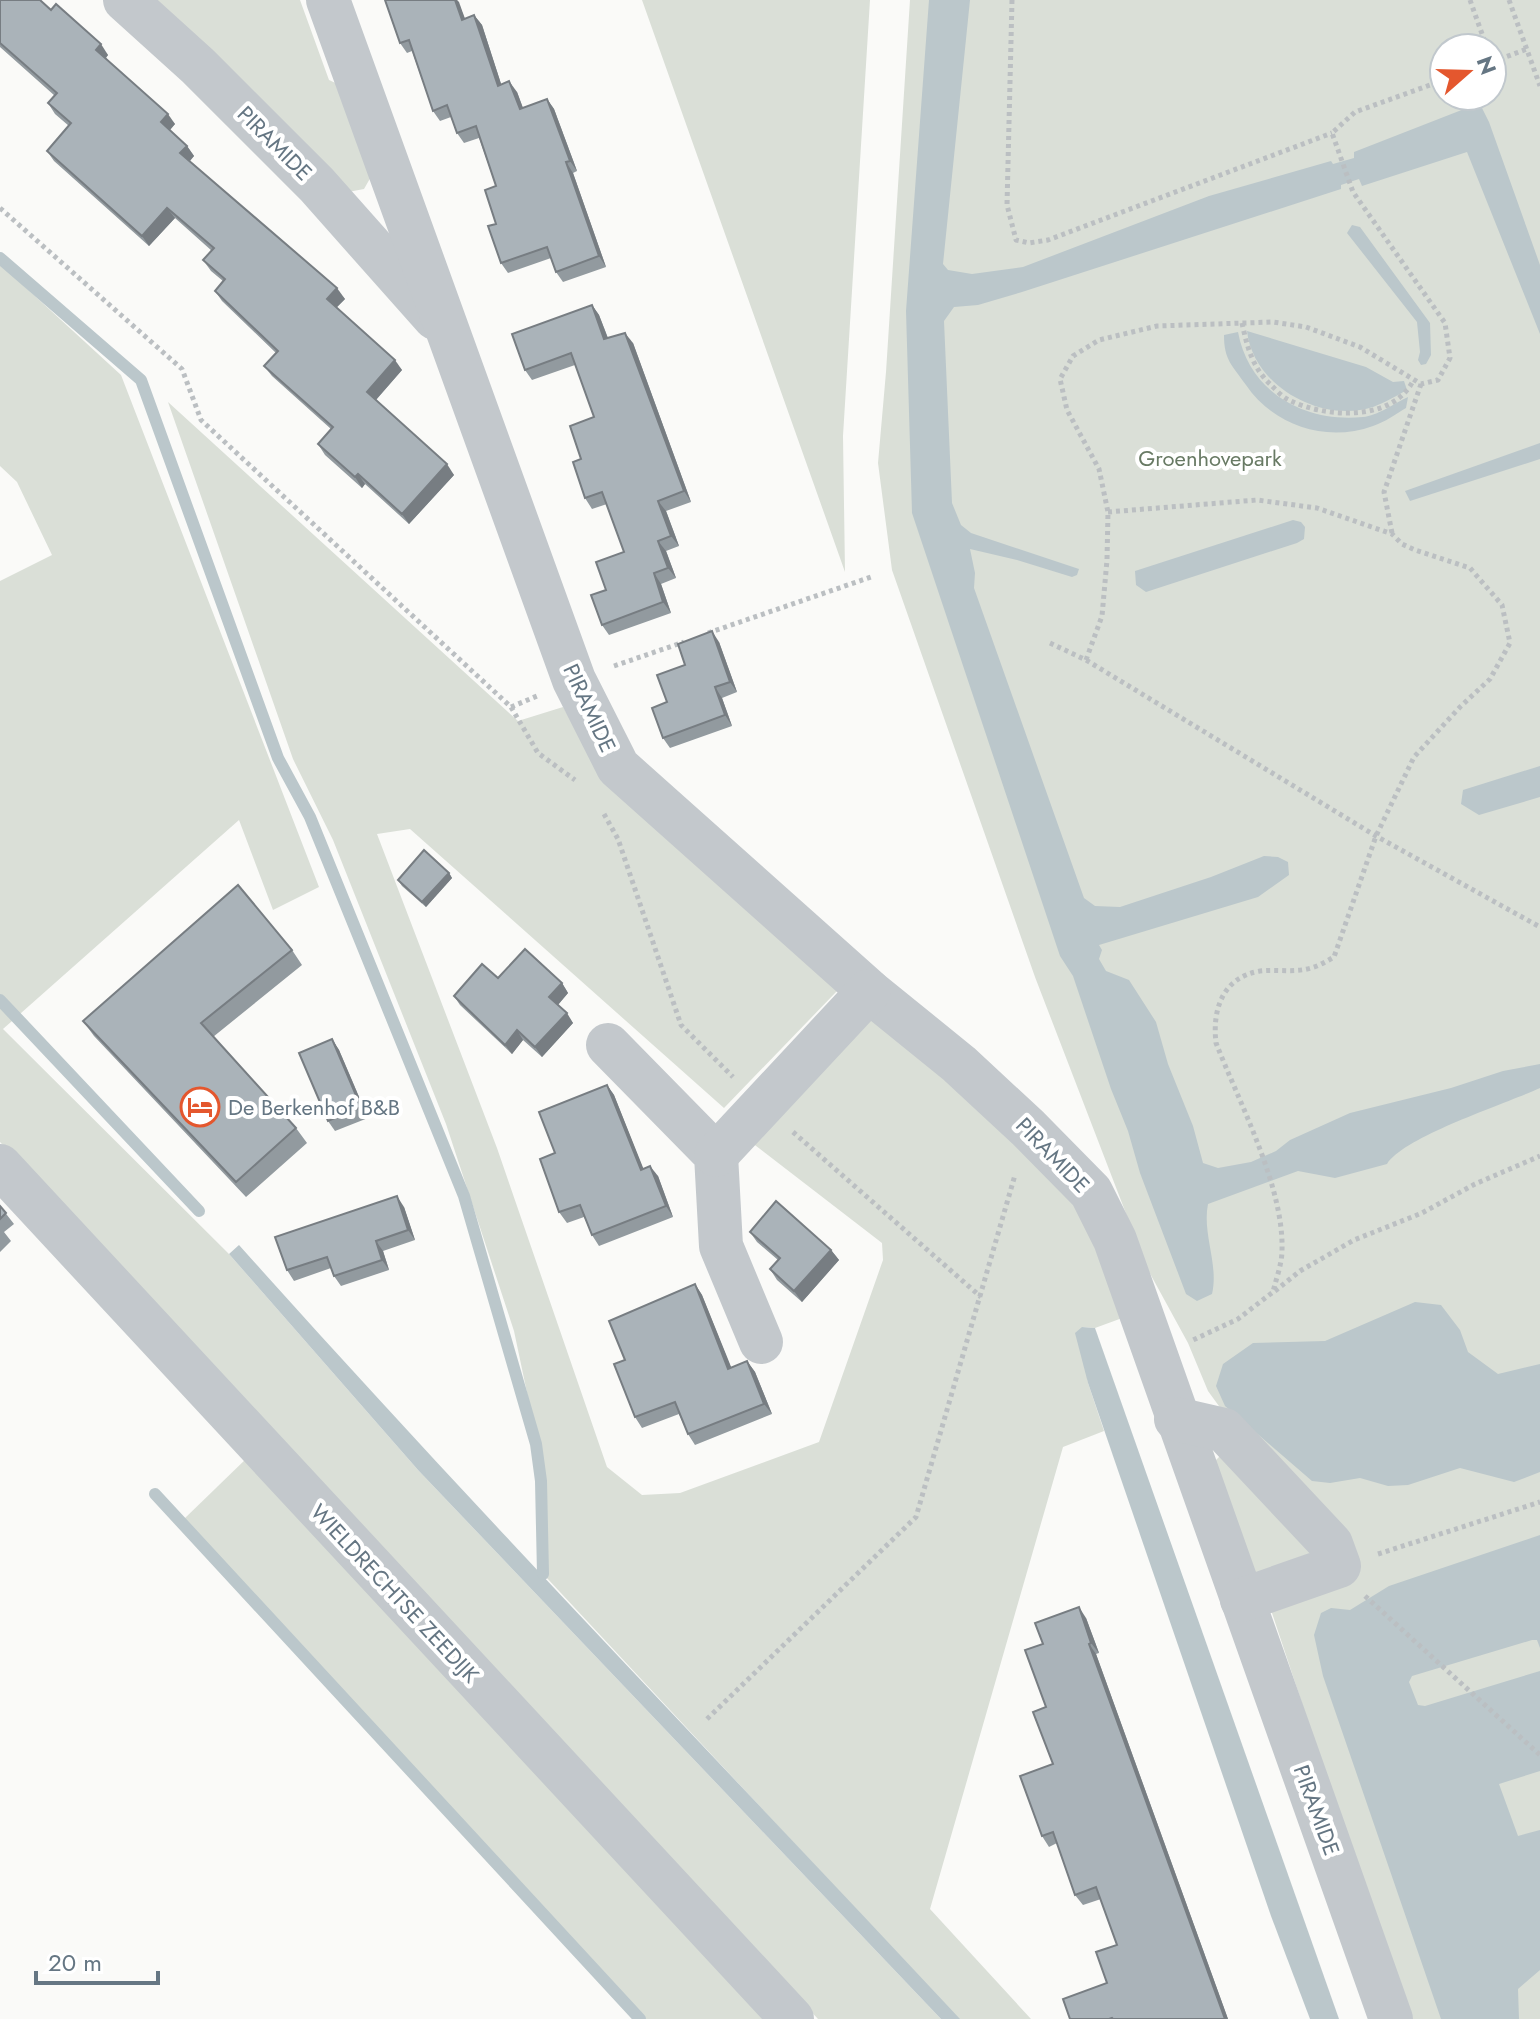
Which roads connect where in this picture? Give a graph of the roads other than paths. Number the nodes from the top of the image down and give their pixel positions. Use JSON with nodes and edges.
{"nodes":[{"id":1,"x":125,"y":0,"type":"edge"},
{"id":2,"x":328,"y":0,"type":"edge"},
{"id":3,"x":447,"y":332,"type":"junction"},
{"id":4,"x":869,"y":991,"type":"junction"},
{"id":5,"x":608,"y":1045,"type":"dead end"},
{"id":6,"x":716,"y":1155,"type":"junction"},
{"id":7,"x":0,"y":1166,"type":"edge"},
{"id":8,"x":761,"y":1342,"type":"dead end"},
{"id":9,"x":1176,"y":1419,"type":"junction"},
{"id":10,"x":1242,"y":1600,"type":"junction"},
{"id":11,"x":792,"y":2019,"type":"edge"},
{"id":12,"x":1391,"y":2019,"type":"edge"}],
"edges":[{"from":1,"to":3,"type":"street","name":"PIRAMIDE"},
{"from":2,"to":3,"type":"street","name":"PIRAMIDE"},
{"from":3,"to":4,"type":"street","name":"PIRAMIDE"},
{"from":4,"to":6,"type":"street"},
{"from":4,"to":9,"type":"street","name":"PIRAMIDE"},
{"from":5,"to":6,"type":"street"},
{"from":6,"to":8,"type":"street"},
{"from":7,"to":11,"type":"street","name":"WIELDRECHTSE ZEEDIJK"},
{"from":9,"to":10,"type":"street","name":"PIRAMIDE"},
{"from":9,"to":10,"type":"street"},
{"from":10,"to":12,"type":"street","name":"PIRAMIDE"}]}
